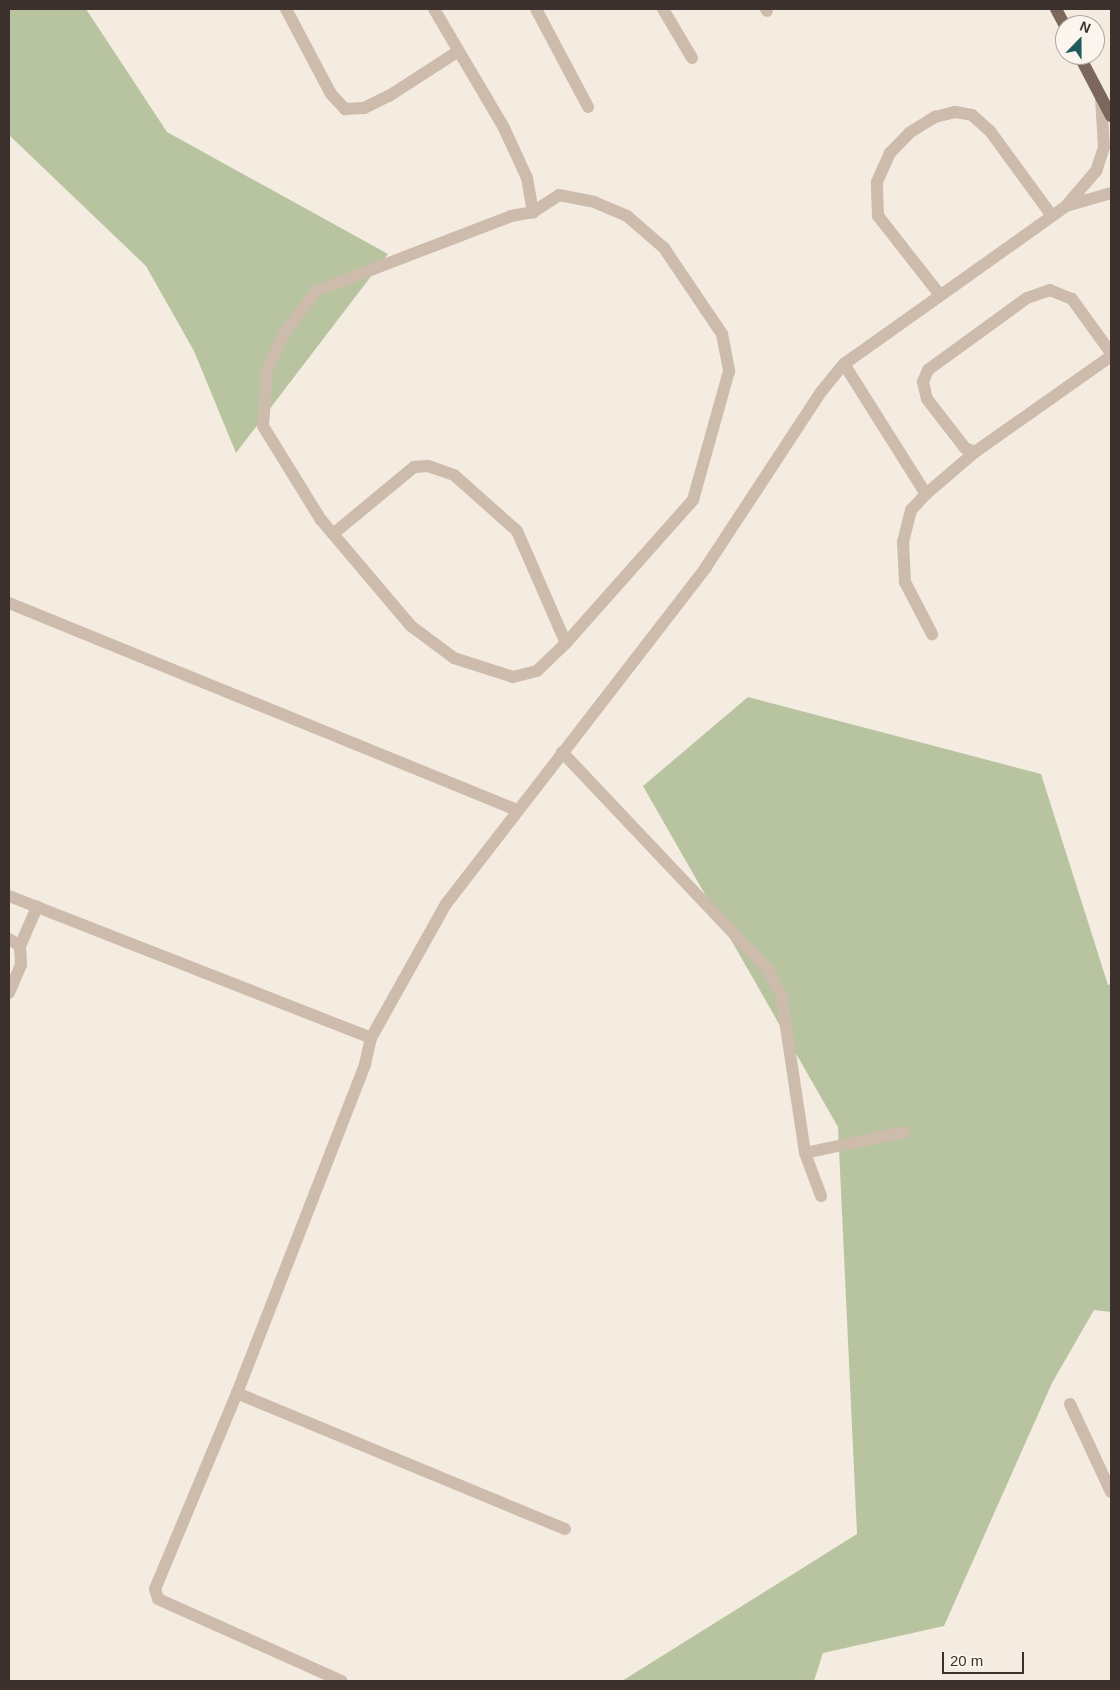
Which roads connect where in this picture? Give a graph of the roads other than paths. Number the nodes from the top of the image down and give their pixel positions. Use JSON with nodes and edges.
{"nodes":[{"id":1,"x":286,"y":9,"type":"edge"},
{"id":2,"x":434,"y":9,"type":"edge"},
{"id":3,"x":536,"y":9,"type":"edge"},
{"id":4,"x":663,"y":9,"type":"edge"},
{"id":5,"x":457,"y":52,"type":"junction"},
{"id":6,"x":692,"y":58,"type":"dead end"},
{"id":7,"x":1084,"y":65,"type":"edge"},
{"id":8,"x":1101,"y":98,"type":"junction"},
{"id":9,"x":588,"y":107,"type":"dead end"},
{"id":10,"x":1111,"y":116,"type":"edge"},
{"id":11,"x":1111,"y":193,"type":"edge"},
{"id":12,"x":1066,"y":206,"type":"junction"},
{"id":13,"x":533,"y":212,"type":"junction"},
{"id":14,"x":1052,"y":216,"type":"junction"},
{"id":15,"x":940,"y":295,"type":"junction"},
{"id":16,"x":1111,"y":354,"type":"edge"},
{"id":17,"x":844,"y":364,"type":"junction"},
{"id":18,"x":975,"y":452,"type":"junction"},
{"id":19,"x":926,"y":494,"type":"junction"},
{"id":20,"x":333,"y":534,"type":"junction"},
{"id":21,"x":9,"y":603,"type":"edge"},
{"id":22,"x":932,"y":634,"type":"dead end"},
{"id":23,"x":566,"y":643,"type":"junction"},
{"id":24,"x":562,"y":752,"type":"junction"},
{"id":25,"x":518,"y":810,"type":"junction"},
{"id":26,"x":9,"y":896,"type":"edge"},
{"id":27,"x":38,"y":907,"type":"junction"},
{"id":28,"x":9,"y":939,"type":"edge"},
{"id":29,"x":20,"y":946,"type":"junction"},
{"id":30,"x":9,"y":993,"type":"edge"},
{"id":31,"x":372,"y":1038,"type":"junction"},
{"id":32,"x":904,"y":1132,"type":"dead end"},
{"id":33,"x":805,"y":1153,"type":"junction"},
{"id":34,"x":821,"y":1196,"type":"dead end"},
{"id":35,"x":237,"y":1393,"type":"junction"},
{"id":36,"x":1070,"y":1404,"type":"dead end"},
{"id":37,"x":1111,"y":1492,"type":"edge"},
{"id":38,"x":565,"y":1529,"type":"dead end"},
{"id":39,"x":341,"y":1681,"type":"edge"}],
"edges":[{"from":1,"to":5,"type":"street"},
{"from":2,"to":5,"type":"street"},
{"from":3,"to":9,"type":"street"},
{"from":4,"to":6,"type":"street"},
{"from":5,"to":13,"type":"street"},
{"from":7,"to":8,"type":"main road"},
{"from":8,"to":10,"type":"main road"},
{"from":8,"to":12,"type":"street"},
{"from":11,"to":12,"type":"street"},
{"from":12,"to":14,"type":"street"},
{"from":13,"to":20,"type":"street"},
{"from":13,"to":23,"type":"street"},
{"from":14,"to":15,"type":"street"},
{"from":14,"to":15,"type":"street"},
{"from":15,"to":17,"type":"street"},
{"from":16,"to":18,"type":"street"},
{"from":16,"to":18,"type":"street"},
{"from":17,"to":19,"type":"street"},
{"from":17,"to":24,"type":"street"},
{"from":18,"to":19,"type":"street"},
{"from":19,"to":22,"type":"street"},
{"from":20,"to":23,"type":"street"},
{"from":20,"to":23,"type":"street"},
{"from":21,"to":25,"type":"street"},
{"from":24,"to":25,"type":"street"},
{"from":24,"to":33,"type":"street"},
{"from":25,"to":31,"type":"street"},
{"from":26,"to":27,"type":"street"},
{"from":27,"to":29,"type":"street"},
{"from":27,"to":31,"type":"street"},
{"from":28,"to":29,"type":"street"},
{"from":29,"to":30,"type":"street"},
{"from":31,"to":35,"type":"street"},
{"from":32,"to":33,"type":"street"},
{"from":33,"to":34,"type":"street"},
{"from":35,"to":38,"type":"street"},
{"from":35,"to":39,"type":"street"},
{"from":36,"to":37,"type":"street"}]}
